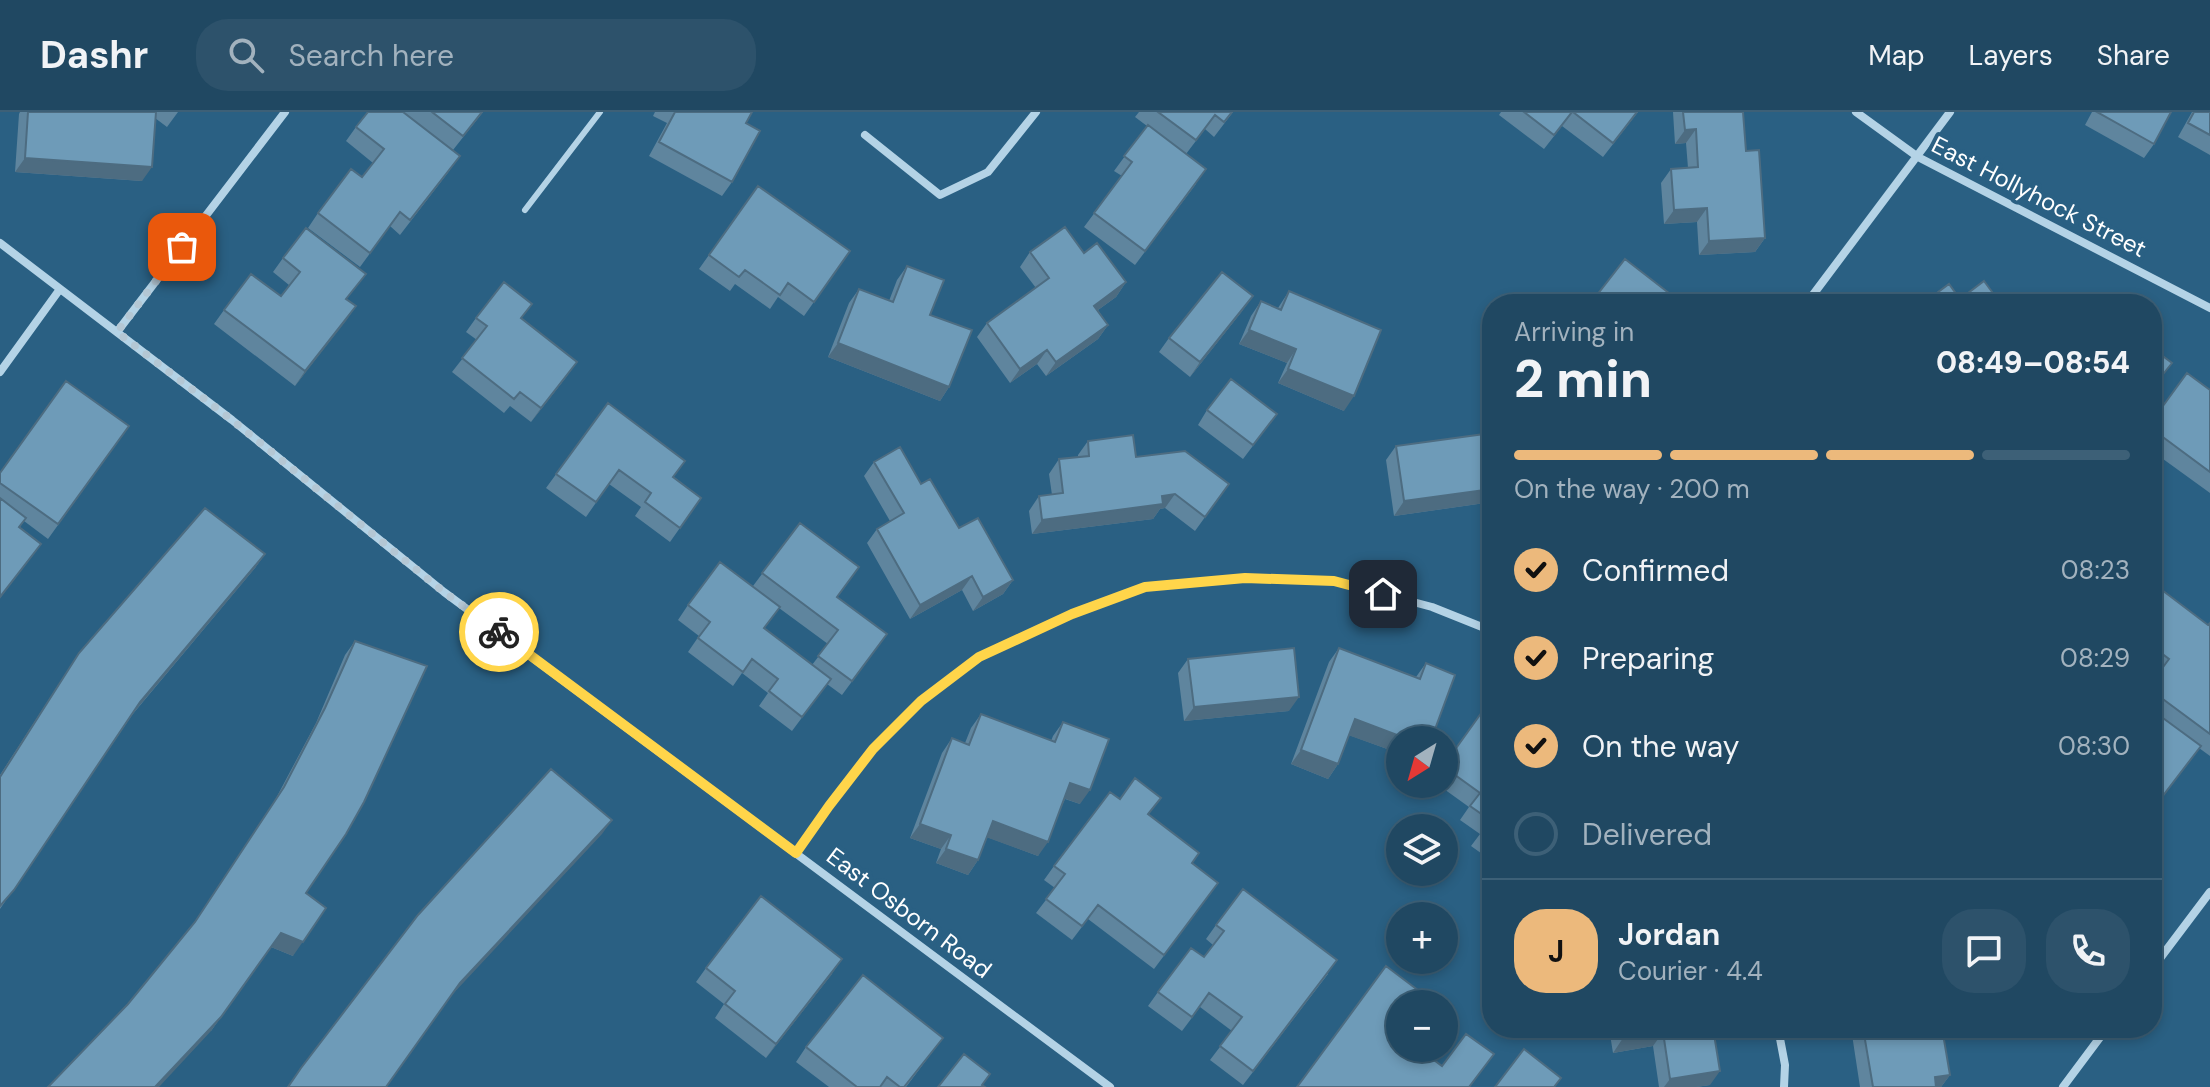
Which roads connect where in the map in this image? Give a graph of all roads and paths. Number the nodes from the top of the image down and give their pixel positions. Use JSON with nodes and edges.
{"nodes":[{"id":1,"x":285,"y":112,"type":"edge"},
{"id":2,"x":600,"y":112,"type":"edge"},
{"id":3,"x":1036,"y":112,"type":"edge"},
{"id":4,"x":1856,"y":112,"type":"edge"},
{"id":5,"x":1950,"y":112,"type":"edge"},
{"id":6,"x":865,"y":135,"type":"dead end"},
{"id":7,"x":1918,"y":157,"type":"junction"},
{"id":8,"x":525,"y":210,"type":"dead end"},
{"id":9,"x":0,"y":243,"type":"edge"},
{"id":10,"x":60,"y":289,"type":"junction"},
{"id":11,"x":1814,"y":294,"type":"edge"},
{"id":12,"x":2210,"y":308,"type":"edge"},
{"id":13,"x":117,"y":332,"type":"junction"},
{"id":14,"x":0,"y":372,"type":"edge"},
{"id":15,"x":1482,"y":627,"type":"edge"},
{"id":16,"x":796,"y":853,"type":"junction"},
{"id":17,"x":2210,"y":892,"type":"edge"},
{"id":18,"x":2162,"y":956,"type":"edge"},
{"id":19,"x":1780,"y":1038,"type":"edge"},
{"id":20,"x":2100,"y":1038,"type":"edge"},
{"id":21,"x":1110,"y":1087,"type":"edge"},
{"id":22,"x":1784,"y":1087,"type":"edge"},
{"id":23,"x":2063,"y":1087,"type":"edge"}],
"edges":[{"from":1,"to":13,"type":"street"},
{"from":2,"to":8,"type":"lane"},
{"from":3,"to":6,"type":"street"},
{"from":4,"to":7,"type":"street","name":"East Hollyhock Street"},
{"from":5,"to":7,"type":"street"},
{"from":7,"to":11,"type":"street"},
{"from":7,"to":12,"type":"street","name":"East Hollyhock Street"},
{"from":9,"to":10,"type":"street","name":"East Osborn Road"},
{"from":10,"to":13,"type":"street","name":"East Osborn Road"},
{"from":10,"to":14,"type":"street"},
{"from":13,"to":16,"type":"street","name":"East Osborn Road"},
{"from":15,"to":16,"type":"street"},
{"from":16,"to":21,"type":"street","name":"East Osborn Road"},
{"from":17,"to":18,"type":"street"},
{"from":19,"to":22,"type":"street"},
{"from":20,"to":23,"type":"street"}]}
